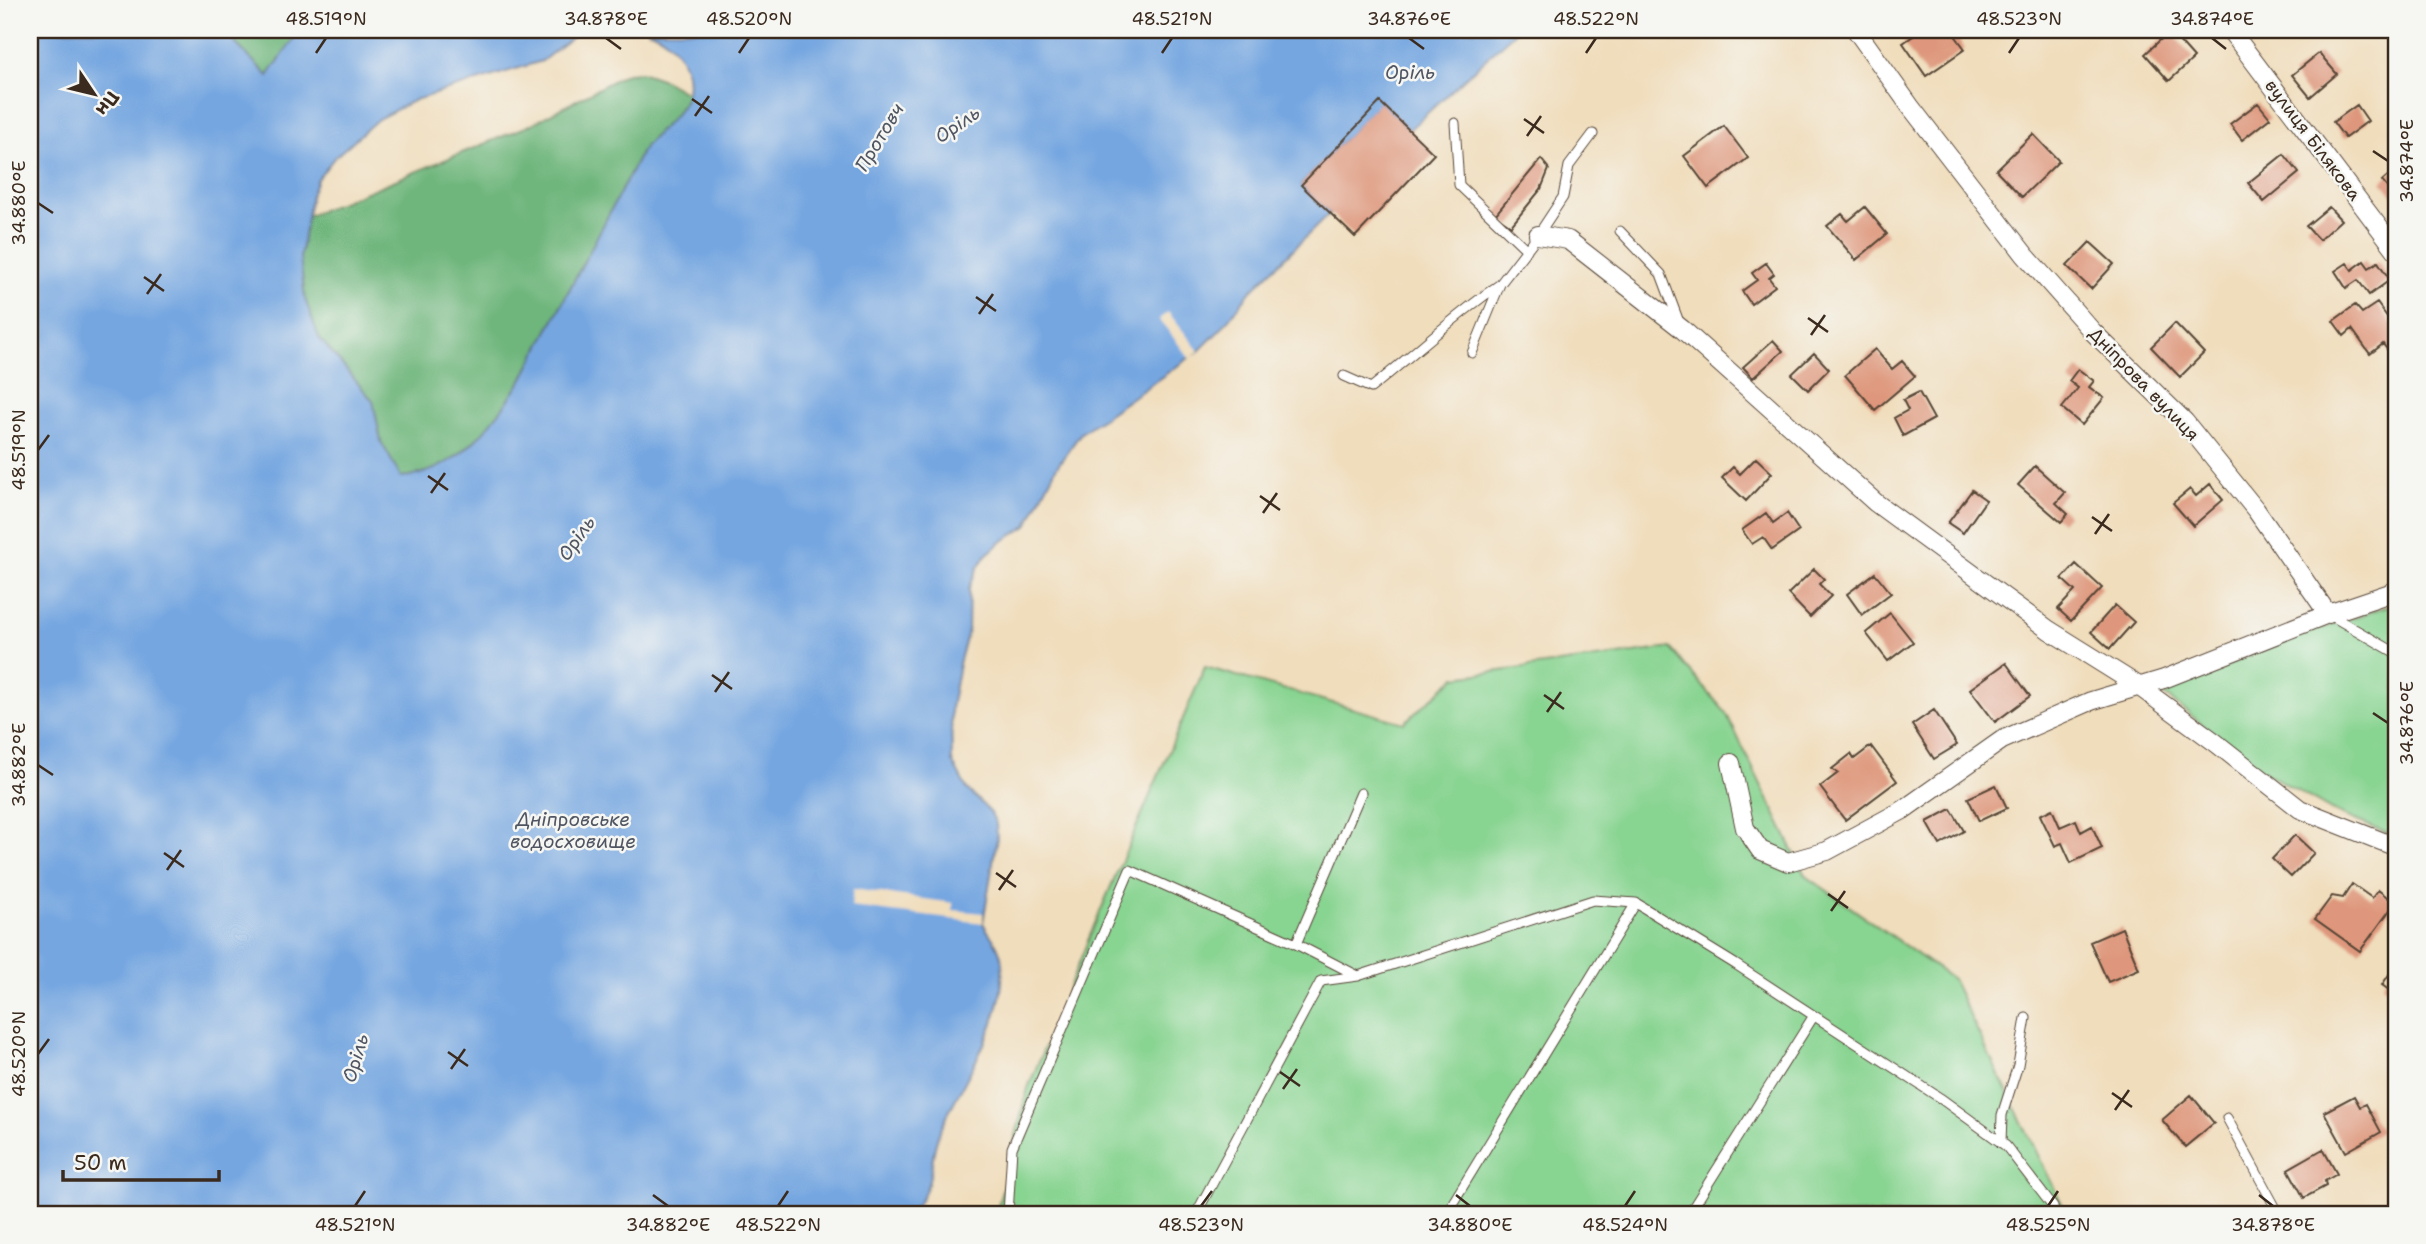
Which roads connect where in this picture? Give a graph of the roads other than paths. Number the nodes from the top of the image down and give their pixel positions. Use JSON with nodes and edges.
{"nodes":[{"id":1,"x":1856,"y":30,"type":"edge"},
{"id":2,"x":2230,"y":30,"type":"edge"},
{"id":3,"x":1455,"y":123,"type":"dead end"},
{"id":4,"x":1592,"y":134,"type":"dead end"},
{"id":5,"x":1620,"y":231,"type":"dead end"},
{"id":6,"x":1538,"y":235,"type":"junction"},
{"id":7,"x":1527,"y":250,"type":"junction"},
{"id":8,"x":2396,"y":250,"type":"edge"},
{"id":9,"x":1500,"y":284,"type":"junction"},
{"id":10,"x":1682,"y":329,"type":"junction"},
{"id":11,"x":1472,"y":353,"type":"dead end"},
{"id":12,"x":1344,"y":376,"type":"dead end"},
{"id":13,"x":2396,"y":591,"type":"edge"},
{"id":14,"x":2328,"y":614,"type":"junction"},
{"id":15,"x":2396,"y":653,"type":"edge"},
{"id":16,"x":2137,"y":685,"type":"junction"},
{"id":17,"x":1731,"y":763,"type":"dead end"},
{"id":18,"x":1361,"y":793,"type":"dead end"},
{"id":19,"x":2396,"y":846,"type":"edge"},
{"id":20,"x":1636,"y":903,"type":"junction"},
{"id":21,"x":1296,"y":944,"type":"junction"},
{"id":22,"x":1358,"y":976,"type":"junction"},
{"id":23,"x":1812,"y":1017,"type":"junction"},
{"id":24,"x":2025,"y":1018,"type":"dead end"},
{"id":25,"x":2227,"y":1118,"type":"dead end"},
{"id":26,"x":2001,"y":1143,"type":"junction"},
{"id":27,"x":1008,"y":1214,"type":"edge"},
{"id":28,"x":1196,"y":1214,"type":"edge"},
{"id":29,"x":1446,"y":1214,"type":"edge"},
{"id":30,"x":1689,"y":1214,"type":"edge"},
{"id":31,"x":2054,"y":1214,"type":"edge"},
{"id":32,"x":2279,"y":1214,"type":"edge"}],
"edges":[{"from":1,"to":14,"type":"street","name":"Дніпрова вулиця"},
{"from":2,"to":8,"type":"street","name":"вулиця Білякова"},
{"from":3,"to":7,"type":"lane"},
{"from":4,"to":6,"type":"lane"},
{"from":5,"to":10,"type":"lane"},
{"from":6,"to":7,"type":"lane"},
{"from":6,"to":10,"type":"street"},
{"from":7,"to":9,"type":"lane"},
{"from":9,"to":11,"type":"lane"},
{"from":9,"to":12,"type":"lane"},
{"from":10,"to":16,"type":"street"},
{"from":13,"to":14,"type":"street"},
{"from":14,"to":15,"type":"lane"},
{"from":14,"to":16,"type":"street"},
{"from":16,"to":17,"type":"street"},
{"from":16,"to":19,"type":"street"},
{"from":18,"to":21,"type":"lane"},
{"from":20,"to":22,"type":"lane"},
{"from":20,"to":23,"type":"lane"},
{"from":20,"to":29,"type":"lane"},
{"from":21,"to":22,"type":"lane"},
{"from":21,"to":27,"type":"lane"},
{"from":22,"to":28,"type":"lane"},
{"from":23,"to":26,"type":"lane"},
{"from":23,"to":30,"type":"lane"},
{"from":24,"to":26,"type":"lane"},
{"from":25,"to":32,"type":"lane"},
{"from":26,"to":31,"type":"lane"}]}
